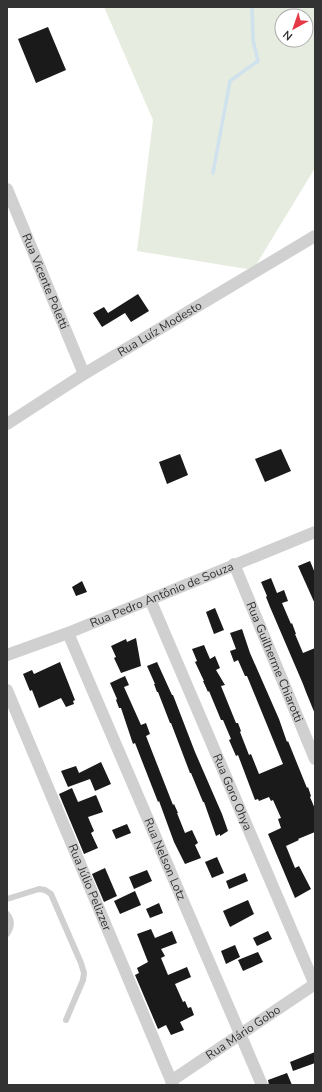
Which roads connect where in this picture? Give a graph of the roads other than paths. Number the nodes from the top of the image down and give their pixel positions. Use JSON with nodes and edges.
{"nodes":[{"id":1,"x":7,"y":189,"type":"edge"},
{"id":2,"x":315,"y":236,"type":"edge"},
{"id":3,"x":84,"y":374,"type":"junction"},
{"id":4,"x":7,"y":424,"type":"edge"},
{"id":5,"x":314,"y":534,"type":"edge"},
{"id":6,"x":234,"y":564,"type":"junction"},
{"id":7,"x":150,"y":599,"type":"junction"},
{"id":8,"x":68,"y":632,"type":"junction"},
{"id":9,"x":7,"y":655,"type":"edge"},
{"id":10,"x":7,"y":690,"type":"edge"},
{"id":11,"x":315,"y":759,"type":"edge"},
{"id":12,"x":7,"y":899,"type":"edge"},
{"id":13,"x":7,"y":914,"type":"edge"},
{"id":14,"x":7,"y":934,"type":"edge"},
{"id":15,"x":315,"y":984,"type":"edge"},
{"id":16,"x":66,"y":1020,"type":"dead end"},
{"id":17,"x":240,"y":1034,"type":"junction"},
{"id":18,"x":172,"y":1083,"type":"edge"},
{"id":19,"x":262,"y":1085,"type":"edge"}],
"edges":[{"from":1,"to":3,"type":"street","name":"Rua Vicente Poletti"},
{"from":2,"to":3,"type":"street","name":"Rua Luíz Modesto"},
{"from":3,"to":4,"type":"street","name":"Rua Luíz Modesto"},
{"from":5,"to":6,"type":"street","name":"Rua Pedro Antônio de Souza"},
{"from":6,"to":7,"type":"street","name":"Rua Pedro Antônio de Souza"},
{"from":6,"to":11,"type":"street","name":"Rua Guilherme Chiarotti"},
{"from":7,"to":8,"type":"street","name":"Rua Pedro Antônio de Souza"},
{"from":7,"to":15,"type":"street","name":"Rua Goro Ohya"},
{"from":8,"to":9,"type":"street","name":"Rua Pedro Antônio de Souza"},
{"from":8,"to":17,"type":"street","name":"Rua Nelson Lotz"},
{"from":10,"to":18,"type":"street","name":"Rua Júlio Pelizzer"},
{"from":12,"to":16,"type":"lane"},
{"from":13,"to":14,"type":"lane"},
{"from":15,"to":17,"type":"street","name":"Rua Mário Gobo"},
{"from":17,"to":18,"type":"street","name":"Rua Mário Gobo"},
{"from":17,"to":19,"type":"street","name":"Rua Nelson Lotz"}]}
